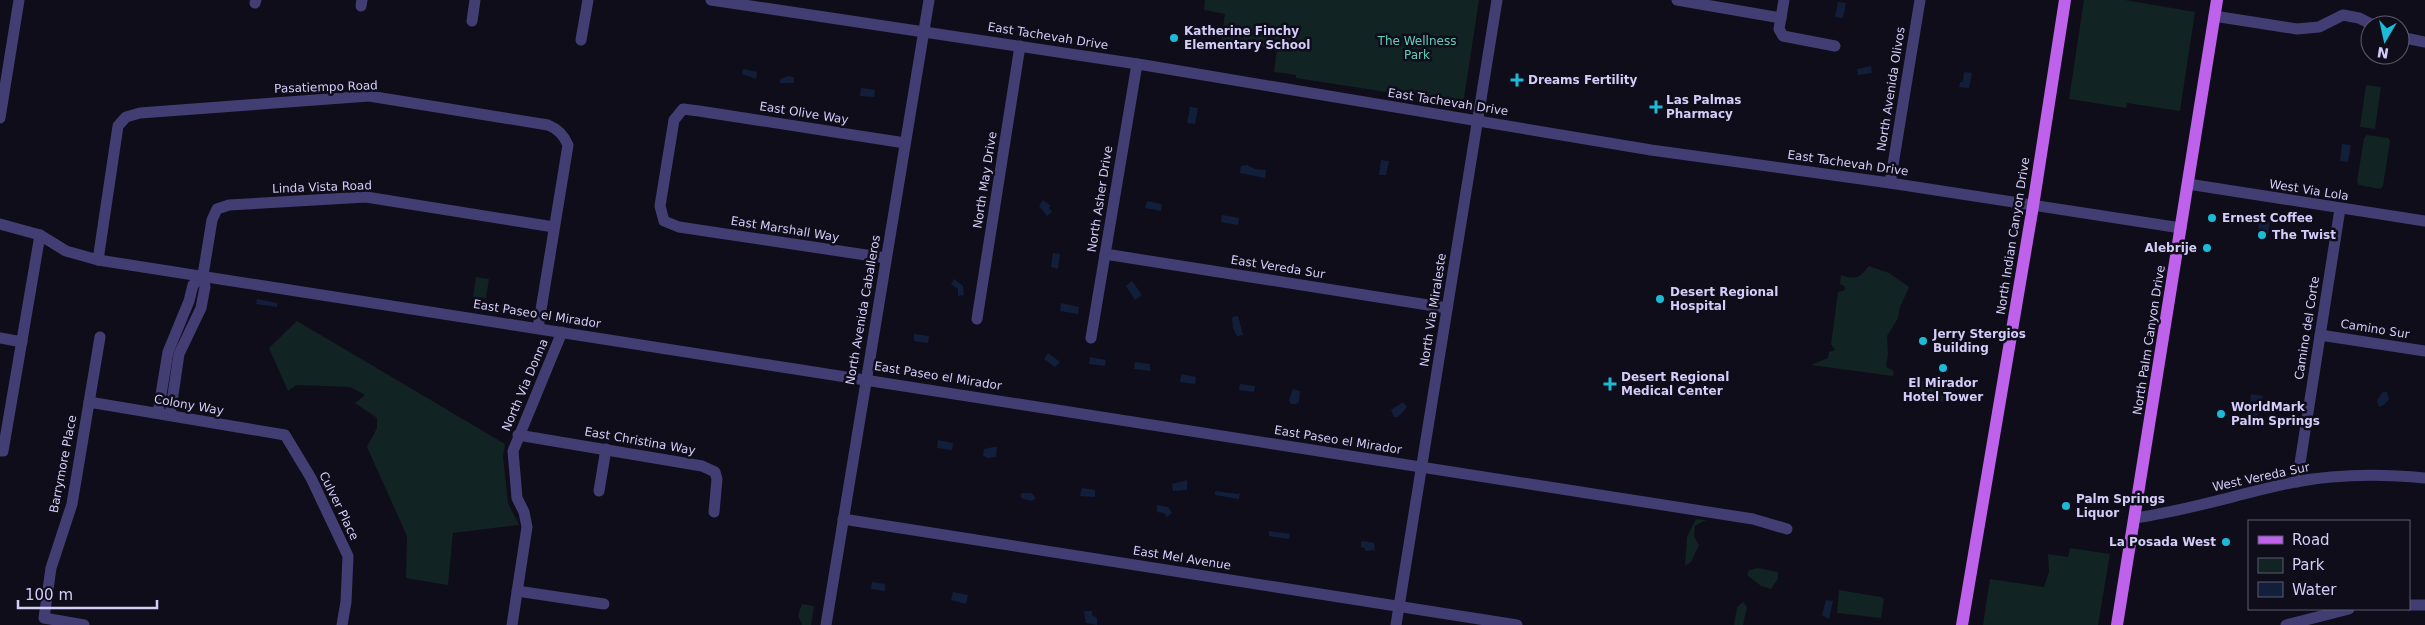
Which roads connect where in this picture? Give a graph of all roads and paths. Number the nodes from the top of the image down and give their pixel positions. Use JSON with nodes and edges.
{"nodes":[{"id":1,"x":19,"y":0,"type":"edge"},
{"id":2,"x":475,"y":0,"type":"edge"},
{"id":3,"x":588,"y":0,"type":"edge"},
{"id":4,"x":711,"y":0,"type":"edge"},
{"id":5,"x":929,"y":0,"type":"edge"},
{"id":6,"x":1497,"y":0,"type":"edge"},
{"id":7,"x":1676,"y":0,"type":"edge"},
{"id":8,"x":1784,"y":0,"type":"edge"},
{"id":9,"x":1920,"y":0,"type":"edge"},
{"id":10,"x":2065,"y":0,"type":"edge"},
{"id":11,"x":2217,"y":0,"type":"edge"},
{"id":12,"x":2214,"y":16,"type":"junction"},
{"id":13,"x":1781,"y":18,"type":"junction"},
{"id":14,"x":2360,"y":19,"type":"edge"},
{"id":15,"x":472,"y":21,"type":"dead end"},
{"id":16,"x":924,"y":32,"type":"junction"},
{"id":17,"x":2410,"y":39,"type":"edge"},
{"id":18,"x":582,"y":40,"type":"dead end"},
{"id":19,"x":2425,"y":42,"type":"edge"},
{"id":20,"x":1020,"y":46,"type":"junction"},
{"id":21,"x":1835,"y":46,"type":"dead end"},
{"id":22,"x":1137,"y":64,"type":"junction"},
{"id":23,"x":0,"y":118,"type":"edge"},
{"id":24,"x":1479,"y":121,"type":"junction"},
{"id":25,"x":905,"y":143,"type":"junction"},
{"id":26,"x":1890,"y":183,"type":"junction"},
{"id":27,"x":2188,"y":184,"type":"junction"},
{"id":28,"x":2033,"y":206,"type":"junction"},
{"id":29,"x":2340,"y":209,"type":"junction"},
{"id":30,"x":2425,"y":222,"type":"edge"},
{"id":31,"x":0,"y":224,"type":"edge"},
{"id":32,"x":554,"y":227,"type":"junction"},
{"id":33,"x":679,"y":227,"type":"joint"},
{"id":34,"x":2181,"y":228,"type":"junction"},
{"id":35,"x":40,"y":235,"type":"junction"},
{"id":36,"x":1105,"y":254,"type":"junction"},
{"id":37,"x":886,"y":258,"type":"junction"},
{"id":38,"x":98,"y":260,"type":"junction"},
{"id":39,"x":203,"y":275,"type":"junction"},
{"id":40,"x":1447,"y":308,"type":"junction"},
{"id":41,"x":977,"y":319,"type":"dead end"},
{"id":42,"x":538,"y":328,"type":"junction"},
{"id":43,"x":562,"y":332,"type":"junction"},
{"id":44,"x":2320,"y":335,"type":"junction"},
{"id":45,"x":100,"y":336,"type":"dead end"},
{"id":46,"x":0,"y":338,"type":"edge"},
{"id":47,"x":1091,"y":338,"type":"dead end"},
{"id":48,"x":22,"y":342,"type":"junction"},
{"id":49,"x":2425,"y":350,"type":"edge"},
{"id":50,"x":866,"y":379,"type":"junction"},
{"id":51,"x":89,"y":402,"type":"junction"},
{"id":52,"x":158,"y":413,"type":"junction"},
{"id":53,"x":170,"y":415,"type":"junction"},
{"id":54,"x":285,"y":435,"type":"joint"},
{"id":55,"x":518,"y":435,"type":"junction"},
{"id":56,"x":606,"y":449,"type":"junction"},
{"id":57,"x":2,"y":451,"type":"edge"},
{"id":58,"x":1421,"y":467,"type":"junction"},
{"id":59,"x":2425,"y":478,"type":"edge"},
{"id":60,"x":2297,"y":482,"type":"junction"},
{"id":61,"x":599,"y":490,"type":"dead end"},
{"id":62,"x":714,"y":512,"type":"dead end"},
{"id":63,"x":2134,"y":518,"type":"junction"},
{"id":64,"x":843,"y":519,"type":"junction"},
{"id":65,"x":1787,"y":529,"type":"dead end"},
{"id":66,"x":517,"y":591,"type":"junction"},
{"id":67,"x":604,"y":604,"type":"dead end"},
{"id":68,"x":2410,"y":605,"type":"edge"},
{"id":69,"x":2425,"y":605,"type":"edge"},
{"id":70,"x":1399,"y":606,"type":"junction"},
{"id":71,"x":2346,"y":610,"type":"edge"},
{"id":72,"x":2310,"y":621,"type":"edge"},
{"id":73,"x":84,"y":625,"type":"edge"},
{"id":74,"x":342,"y":625,"type":"edge"},
{"id":75,"x":512,"y":625,"type":"edge"},
{"id":76,"x":826,"y":625,"type":"edge"},
{"id":77,"x":1396,"y":625,"type":"edge"},
{"id":78,"x":1517,"y":625,"type":"edge"},
{"id":79,"x":1962,"y":625,"type":"edge"},
{"id":80,"x":2117,"y":625,"type":"edge"},
{"id":81,"x":2286,"y":625,"type":"edge"}],
"edges":[{"from":1,"to":23,"type":"street"},
{"from":2,"to":15,"type":"street"},
{"from":3,"to":18,"type":"street"},
{"from":4,"to":16,"type":"street","name":"East Tachevah Drive"},
{"from":5,"to":16,"type":"street","name":"North Avenida Caballeros"},
{"from":6,"to":24,"type":"street","name":"North Via Miraleste"},
{"from":7,"to":13,"type":"street"},
{"from":8,"to":13,"type":"street"},
{"from":9,"to":26,"type":"street","name":"North Avenida Olivos"},
{"from":10,"to":28,"type":"main road","name":"North Indian Canyon Drive"},
{"from":11,"to":12,"type":"main road","name":"North Palm Canyon Drive"},
{"from":12,"to":14,"type":"street"},
{"from":12,"to":27,"type":"main road","name":"North Palm Canyon Drive"},
{"from":13,"to":21,"type":"street"},
{"from":16,"to":20,"type":"street","name":"East Tachevah Drive"},
{"from":16,"to":25,"type":"street","name":"North Avenida Caballeros"},
{"from":17,"to":19,"type":"street"},
{"from":20,"to":22,"type":"street","name":"East Tachevah Drive"},
{"from":20,"to":41,"type":"street","name":"North May Drive"},
{"from":22,"to":24,"type":"street","name":"East Tachevah Drive"},
{"from":22,"to":36,"type":"street","name":"North Asher Drive"},
{"from":24,"to":26,"type":"street","name":"East Tachevah Drive"},
{"from":24,"to":40,"type":"street","name":"North Via Miraleste"},
{"from":25,"to":33,"type":"street","name":"East Olive Way"},
{"from":25,"to":37,"type":"street","name":"North Avenida Caballeros"},
{"from":26,"to":28,"type":"street","name":"East Tachevah Drive"},
{"from":27,"to":29,"type":"street","name":"West Via Lola"},
{"from":27,"to":34,"type":"main road","name":"North Palm Canyon Drive"},
{"from":28,"to":34,"type":"street","name":"East Tachevah Drive"},
{"from":28,"to":79,"type":"main road","name":"North Indian Canyon Drive"},
{"from":29,"to":30,"type":"street","name":"West Via Lola"},
{"from":29,"to":44,"type":"street","name":"Camino del Corte"},
{"from":31,"to":35,"type":"street","name":"East Paseo el Mirador"},
{"from":32,"to":38,"type":"street","name":"Pasatiempo Road"},
{"from":32,"to":39,"type":"street","name":"Linda Vista Road"},
{"from":32,"to":42,"type":"street","name":"Pasatiempo Road"},
{"from":33,"to":37,"type":"street","name":"East Marshall Way"},
{"from":34,"to":63,"type":"main road","name":"North Palm Canyon Drive"},
{"from":35,"to":38,"type":"street","name":"East Paseo el Mirador"},
{"from":35,"to":48,"type":"street"},
{"from":36,"to":40,"type":"street","name":"East Vereda Sur"},
{"from":36,"to":47,"type":"street","name":"North Asher Drive"},
{"from":37,"to":50,"type":"street","name":"North Avenida Caballeros"},
{"from":38,"to":39,"type":"street","name":"East Paseo el Mirador"},
{"from":39,"to":42,"type":"street","name":"East Paseo el Mirador"},
{"from":39,"to":52,"type":"street"},
{"from":39,"to":53,"type":"street"},
{"from":40,"to":58,"type":"street","name":"North Via Miraleste"},
{"from":42,"to":43,"type":"street","name":"East Paseo el Mirador"},
{"from":43,"to":50,"type":"street","name":"East Paseo el Mirador"},
{"from":43,"to":55,"type":"street","name":"North Via Donna"},
{"from":44,"to":49,"type":"street","name":"Camino Sur"},
{"from":44,"to":60,"type":"street","name":"Camino del Corte"},
{"from":45,"to":51,"type":"street","name":"Barrymore Place"},
{"from":46,"to":48,"type":"street"},
{"from":48,"to":57,"type":"street"},
{"from":50,"to":58,"type":"street","name":"East Paseo el Mirador"},
{"from":50,"to":64,"type":"street","name":"North Avenida Caballeros"},
{"from":51,"to":52,"type":"street","name":"Colony Way"},
{"from":51,"to":73,"type":"street","name":"Barrymore Place"},
{"from":52,"to":53,"type":"street","name":"Colony Way"},
{"from":53,"to":54,"type":"street","name":"Colony Way"},
{"from":54,"to":74,"type":"street","name":"Culver Place"},
{"from":55,"to":56,"type":"street","name":"East Christina Way"},
{"from":55,"to":66,"type":"street","name":"North Via Donna"},
{"from":56,"to":61,"type":"street"},
{"from":56,"to":62,"type":"street","name":"East Christina Way"},
{"from":58,"to":65,"type":"street","name":"East Paseo el Mirador"},
{"from":58,"to":70,"type":"street","name":"North Via Miraleste"},
{"from":59,"to":60,"type":"street","name":"West Vereda Sur"},
{"from":60,"to":63,"type":"street","name":"West Vereda Sur"},
{"from":63,"to":80,"type":"main road","name":"North Palm Canyon Drive"},
{"from":64,"to":70,"type":"street","name":"East Mel Avenue"},
{"from":64,"to":76,"type":"street","name":"North Avenida Caballeros"},
{"from":66,"to":67,"type":"street"},
{"from":66,"to":75,"type":"street","name":"North Via Donna"},
{"from":68,"to":69,"type":"street"},
{"from":70,"to":77,"type":"street","name":"North Via Miraleste"},
{"from":70,"to":78,"type":"street","name":"East Mel Avenue"},
{"from":71,"to":72,"type":"street"},
{"from":72,"to":81,"type":"street"}]}
